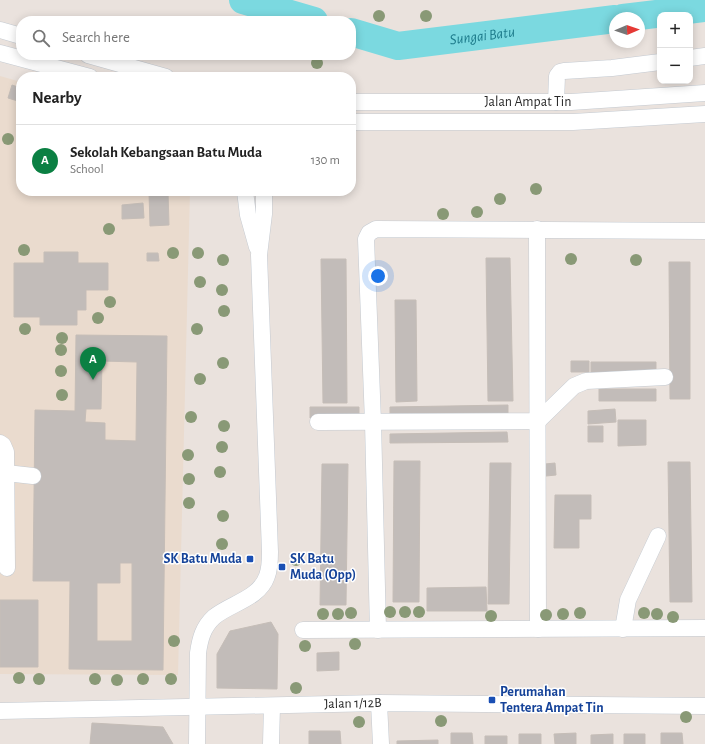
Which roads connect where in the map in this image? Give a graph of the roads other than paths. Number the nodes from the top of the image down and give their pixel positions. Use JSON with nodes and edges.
{"nodes":[{"id":1,"x":0,"y":30,"type":"edge"},
{"id":2,"x":16,"y":35,"type":"edge"},
{"id":3,"x":0,"y":53,"type":"edge"},
{"id":4,"x":705,"y":56,"type":"edge"},
{"id":5,"x":16,"y":57,"type":"edge"},
{"id":6,"x":693,"y":58,"type":"edge"},
{"id":7,"x":26,"y":60,"type":"edge"},
{"id":8,"x":106,"y":60,"type":"edge"},
{"id":9,"x":657,"y":62,"type":"edge"},
{"id":10,"x":71,"y":72,"type":"edge"},
{"id":11,"x":148,"y":72,"type":"edge"},
{"id":12,"x":705,"y":93,"type":"edge"},
{"id":13,"x":356,"y":102,"type":"edge"},
{"id":14,"x":556,"y":102,"type":"junction"},
{"id":15,"x":705,"y":114,"type":"edge"},
{"id":16,"x":356,"y":122,"type":"edge"},
{"id":17,"x":246,"y":196,"type":"edge"},
{"id":18,"x":264,"y":196,"type":"edge"},
{"id":19,"x":536,"y":229,"type":"junction"},
{"id":20,"x":705,"y":231,"type":"edge"},
{"id":21,"x":259,"y":255,"type":"junction"},
{"id":22,"x":665,"y":377,"type":"dead end"},
{"id":23,"x":538,"y":421,"type":"junction"},
{"id":24,"x":318,"y":422,"type":"dead end"},
{"id":25,"x":373,"y":422,"type":"junction"},
{"id":26,"x":0,"y":442,"type":"edge"},
{"id":27,"x":6,"y":473,"type":"junction"},
{"id":28,"x":33,"y":476,"type":"dead end"},
{"id":29,"x":658,"y":536,"type":"dead end"},
{"id":30,"x":7,"y":568,"type":"dead end"},
{"id":31,"x":705,"y":628,"type":"edge"},
{"id":32,"x":538,"y":629,"type":"junction"},
{"id":33,"x":623,"y":629,"type":"junction"},
{"id":34,"x":303,"y":630,"type":"dead end"},
{"id":35,"x":378,"y":630,"type":"junction"},
{"id":36,"x":379,"y":703,"type":"junction"},
{"id":37,"x":198,"y":706,"type":"junction"},
{"id":38,"x":272,"y":706,"type":"junction"},
{"id":39,"x":705,"y":706,"type":"edge"},
{"id":40,"x":0,"y":711,"type":"edge"},
{"id":41,"x":197,"y":744,"type":"edge"},
{"id":42,"x":271,"y":744,"type":"edge"},
{"id":43,"x":380,"y":744,"type":"edge"}],
"edges":[{"from":1,"to":2,"type":"street"},
{"from":3,"to":5,"type":"street"},
{"from":4,"to":6,"type":"street"},
{"from":7,"to":10,"type":"street"},
{"from":8,"to":11,"type":"street"},
{"from":9,"to":14,"type":"street"},
{"from":12,"to":14,"type":"street","name":"Jalan Ampat Tin"},
{"from":13,"to":14,"type":"street","name":"Jalan Ampat Tin"},
{"from":15,"to":16,"type":"street","name":"Jalan Ampat Tin"},
{"from":17,"to":21,"type":"street"},
{"from":18,"to":21,"type":"street"},
{"from":19,"to":20,"type":"street"},
{"from":19,"to":23,"type":"street"},
{"from":19,"to":25,"type":"street"},
{"from":21,"to":37,"type":"street"},
{"from":22,"to":23,"type":"street"},
{"from":23,"to":25,"type":"street"},
{"from":23,"to":32,"type":"street"},
{"from":24,"to":25,"type":"street"},
{"from":25,"to":35,"type":"street"},
{"from":26,"to":27,"type":"street"},
{"from":27,"to":28,"type":"street"},
{"from":27,"to":30,"type":"street"},
{"from":29,"to":33,"type":"street"},
{"from":31,"to":33,"type":"street"},
{"from":32,"to":33,"type":"street"},
{"from":32,"to":35,"type":"street"},
{"from":34,"to":35,"type":"street"},
{"from":36,"to":38,"type":"street","name":"Jalan 1/12B"},
{"from":36,"to":39,"type":"street","name":"Jalan 1/12B"},
{"from":36,"to":43,"type":"street"},
{"from":37,"to":38,"type":"street","name":"Jalan 1/12B"},
{"from":37,"to":40,"type":"street","name":"Jalan 1/12B"},
{"from":37,"to":41,"type":"street"},
{"from":38,"to":42,"type":"street"}]}
